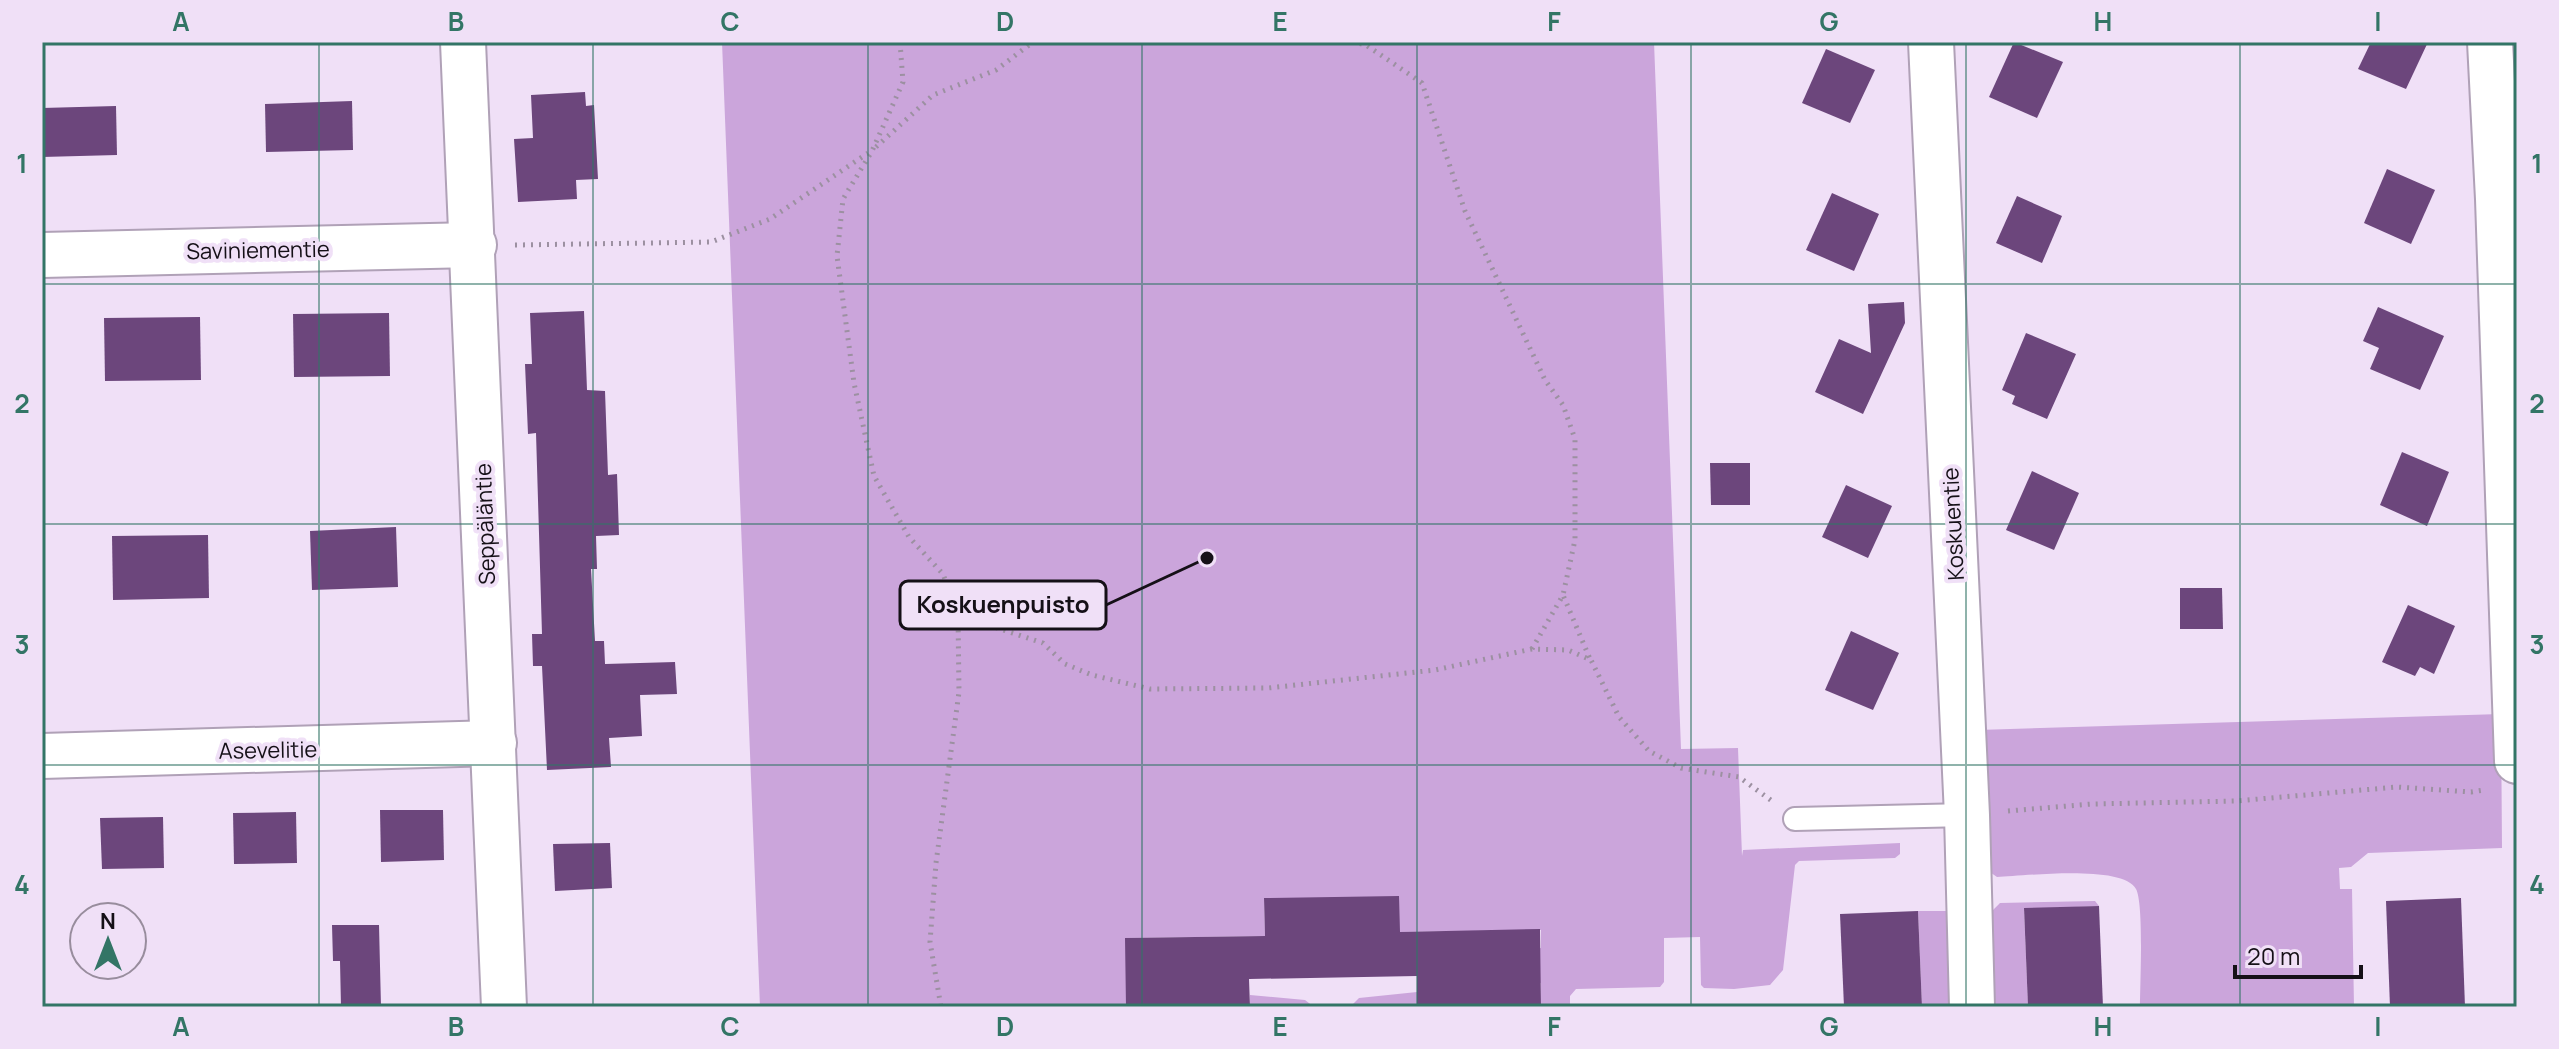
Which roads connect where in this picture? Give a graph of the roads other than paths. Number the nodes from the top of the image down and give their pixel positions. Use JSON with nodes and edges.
{"nodes":[{"id":1,"x":463,"y":42,"type":"edge"},
{"id":2,"x":1931,"y":42,"type":"edge"},
{"id":3,"x":2490,"y":42,"type":"edge"},
{"id":4,"x":474,"y":245,"type":"junction"},
{"id":5,"x":42,"y":255,"type":"edge"},
{"id":6,"x":494,"y":743,"type":"junction"},
{"id":7,"x":42,"y":756,"type":"edge"},
{"id":8,"x":2502,"y":776,"type":"edge"},
{"id":9,"x":1967,"y":815,"type":"junction"},
{"id":10,"x":1795,"y":819,"type":"road end"},
{"id":11,"x":504,"y":1007,"type":"edge"},
{"id":12,"x":1972,"y":1007,"type":"edge"}],
"edges":[{"from":1,"to":4,"type":"street","name":"Seppäläntie"},
{"from":2,"to":9,"type":"street","name":"Koskuentie"},
{"from":3,"to":8,"type":"street"},
{"from":4,"to":5,"type":"street","name":"Saviniementie"},
{"from":4,"to":6,"type":"street","name":"Seppäläntie"},
{"from":6,"to":7,"type":"street","name":"Asevelitie"},
{"from":6,"to":11,"type":"street","name":"Seppäläntie"},
{"from":9,"to":10,"type":"lane"},
{"from":9,"to":12,"type":"street","name":"Koskuentie"}]}
